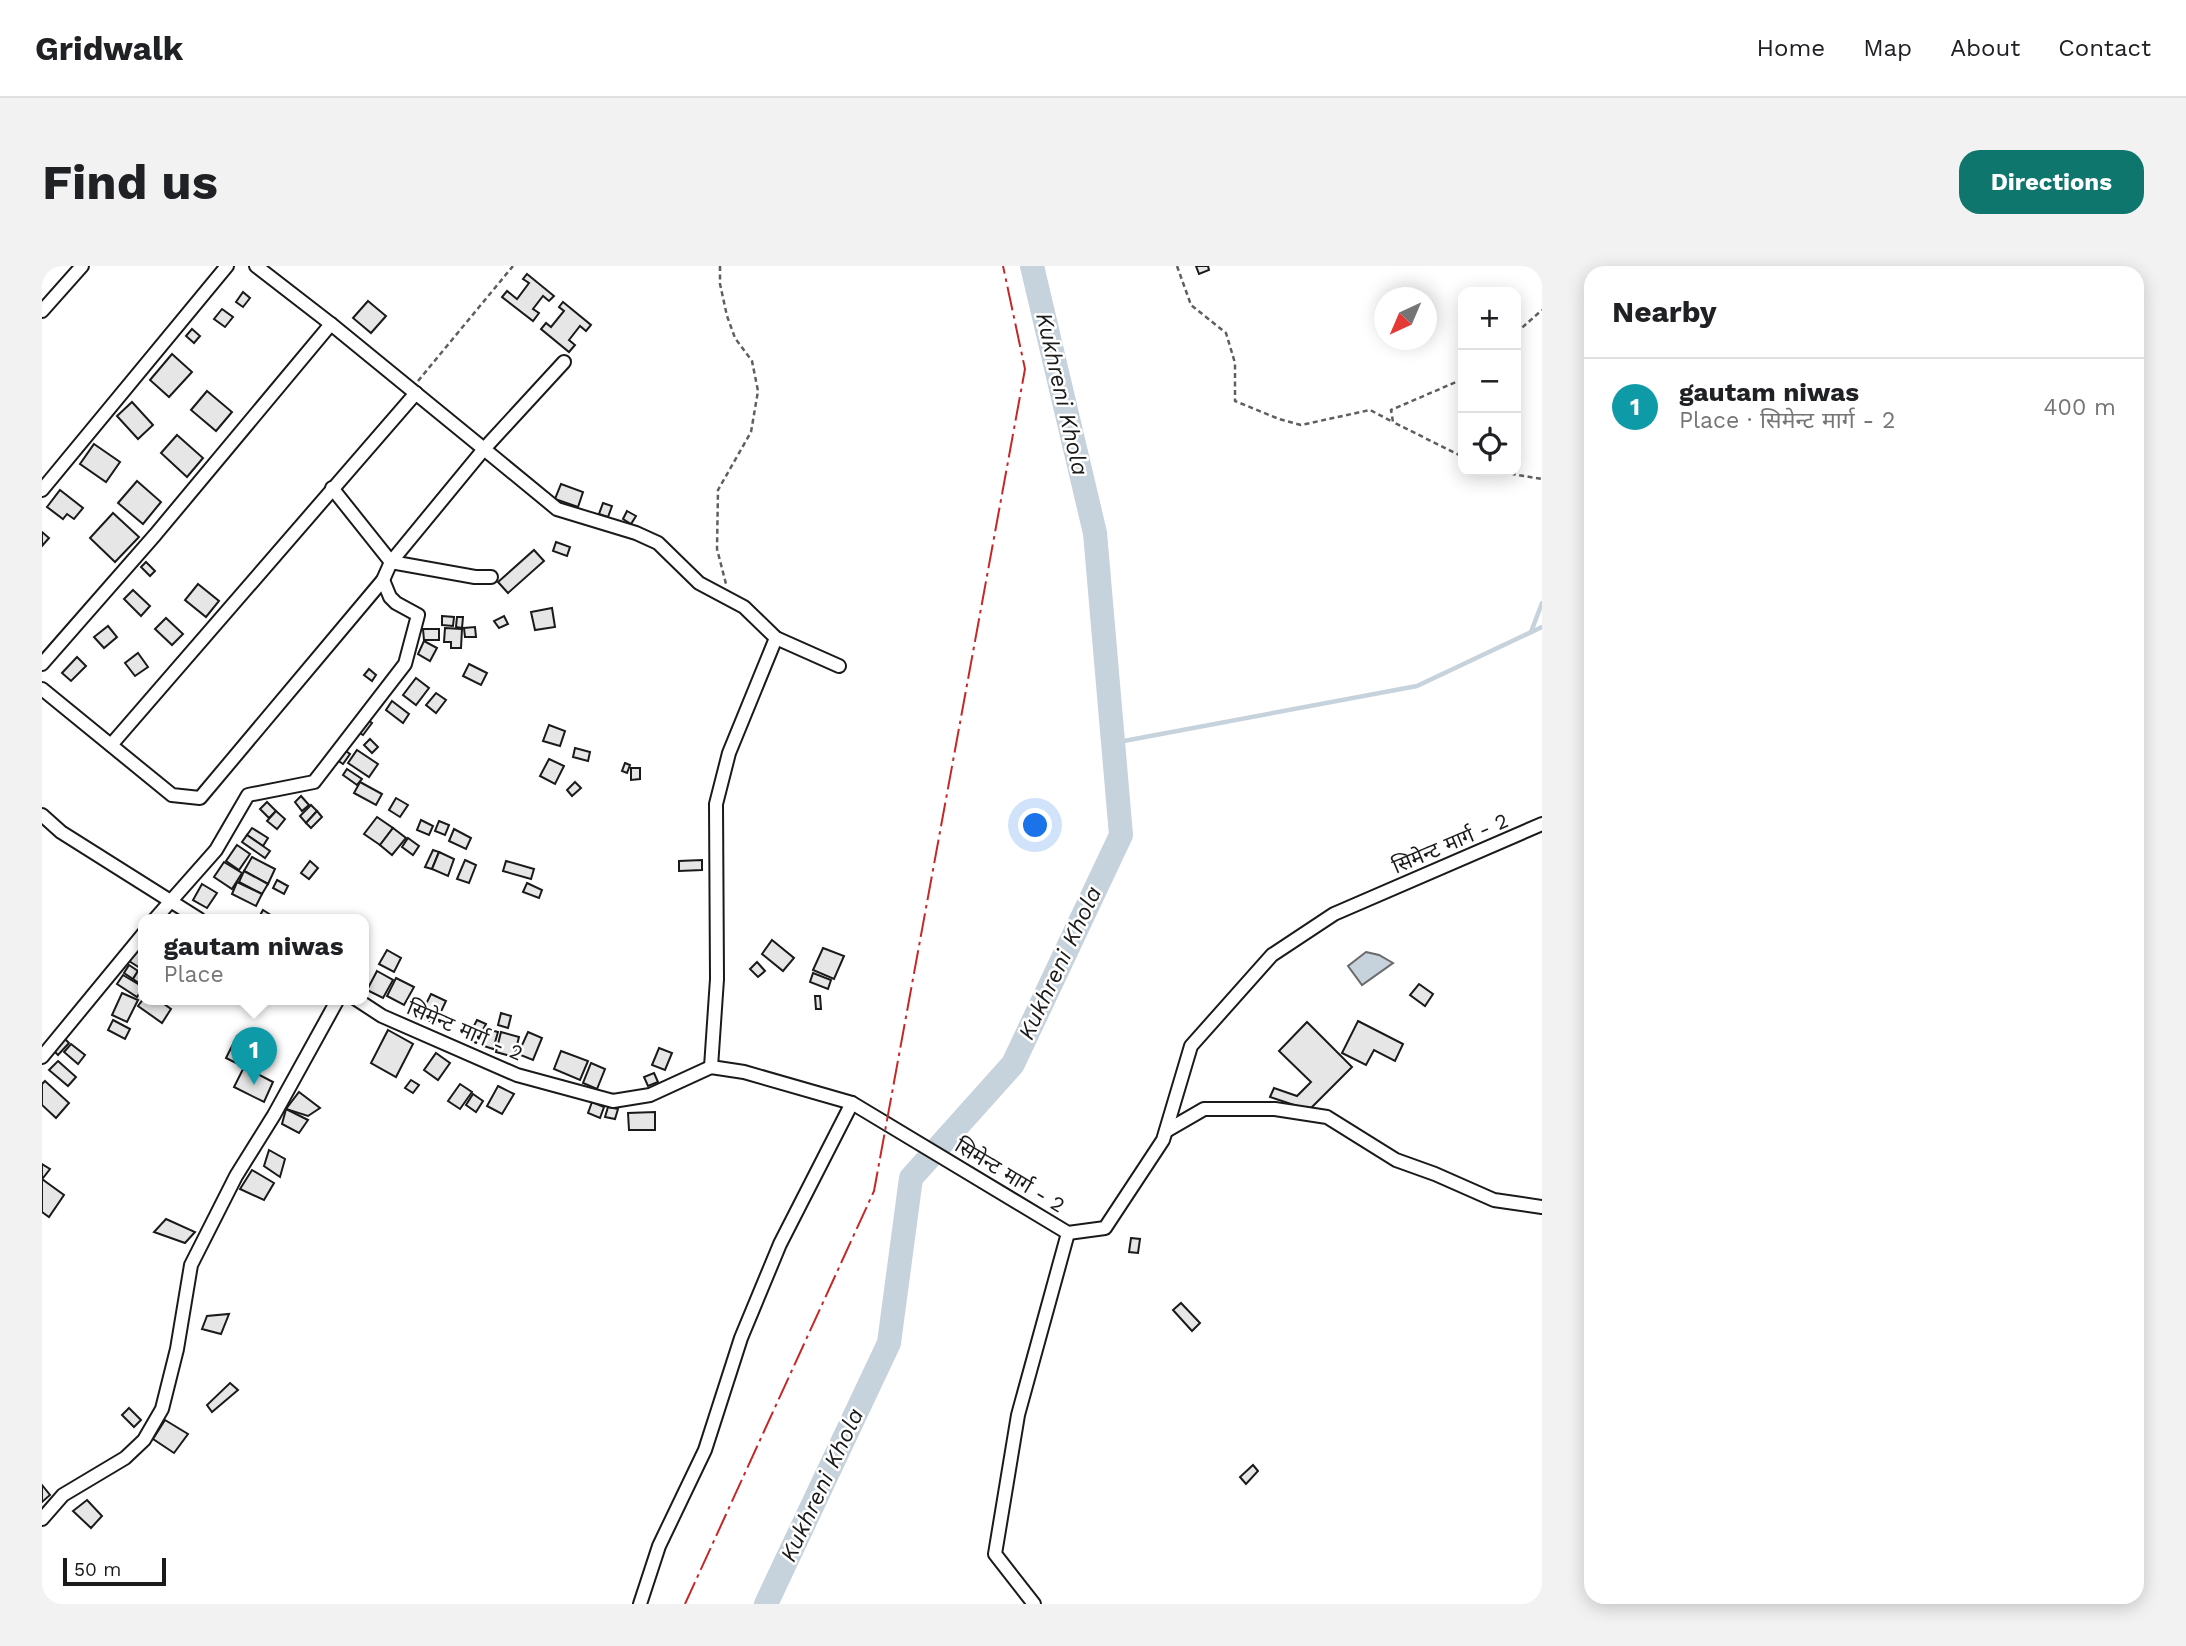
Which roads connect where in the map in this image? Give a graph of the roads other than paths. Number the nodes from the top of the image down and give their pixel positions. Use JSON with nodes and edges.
{"nodes":[{"id":1,"x":82,"y":266,"type":"edge"},
{"id":2,"x":227,"y":266,"type":"edge"},
{"id":3,"x":256,"y":266,"type":"edge"},
{"id":4,"x":42,"y":311,"type":"edge"},
{"id":5,"x":331,"y":324,"type":"junction"},
{"id":6,"x":564,"y":362,"type":"dead end"},
{"id":7,"x":414,"y":391,"type":"junction"},
{"id":8,"x":484,"y":449,"type":"junction"},
{"id":9,"x":332,"y":488,"type":"junction"},
{"id":10,"x":42,"y":490,"type":"edge"},
{"id":11,"x":391,"y":562,"type":"junction"},
{"id":12,"x":491,"y":577,"type":"dead end"},
{"id":13,"x":383,"y":580,"type":"junction"},
{"id":14,"x":776,"y":638,"type":"junction"},
{"id":15,"x":42,"y":664,"type":"edge"},
{"id":16,"x":839,"y":666,"type":"dead end"},
{"id":17,"x":42,"y":690,"type":"edge"},
{"id":18,"x":111,"y":745,"type":"junction"},
{"id":19,"x":42,"y":815,"type":"edge"},
{"id":20,"x":1542,"y":824,"type":"edge"},
{"id":21,"x":169,"y":900,"type":"junction"},
{"id":22,"x":159,"y":914,"type":"edge"},
{"id":23,"x":191,"y":914,"type":"edge"},
{"id":24,"x":138,"y":940,"type":"edge"},
{"id":25,"x":335,"y":1005,"type":"edge"},
{"id":26,"x":365,"y":1005,"type":"edge"},
{"id":27,"x":42,"y":1057,"type":"edge"},
{"id":28,"x":711,"y":1067,"type":"junction"},
{"id":29,"x":852,"y":1103,"type":"junction"},
{"id":30,"x":1166,"y":1131,"type":"junction"},
{"id":31,"x":1542,"y":1207,"type":"edge"},
{"id":32,"x":1068,"y":1233,"type":"junction"},
{"id":33,"x":42,"y":1519,"type":"edge"},
{"id":34,"x":640,"y":1604,"type":"edge"},
{"id":35,"x":1034,"y":1604,"type":"edge"}],
"edges":[{"from":1,"to":4,"type":"street"},
{"from":2,"to":10,"type":"street"},
{"from":3,"to":5,"type":"street"},
{"from":5,"to":7,"type":"street"},
{"from":5,"to":15,"type":"street"},
{"from":6,"to":8,"type":"street"},
{"from":7,"to":8,"type":"street"},
{"from":7,"to":9,"type":"street"},
{"from":8,"to":11,"type":"street"},
{"from":8,"to":14,"type":"street"},
{"from":9,"to":11,"type":"street"},
{"from":9,"to":18,"type":"street"},
{"from":11,"to":12,"type":"street"},
{"from":11,"to":13,"type":"street"},
{"from":13,"to":18,"type":"street"},
{"from":13,"to":21,"type":"street"},
{"from":14,"to":16,"type":"street"},
{"from":14,"to":28,"type":"street"},
{"from":17,"to":18,"type":"street"},
{"from":19,"to":21,"type":"street"},
{"from":20,"to":30,"type":"street","name":"सिमेन्ट मार्ग - 2"},
{"from":21,"to":22,"type":"street"},
{"from":21,"to":23,"type":"street"},
{"from":24,"to":27,"type":"street"},
{"from":25,"to":33,"type":"street"},
{"from":26,"to":28,"type":"street","name":"सिमेन्ट मार्ग - 2"},
{"from":28,"to":29,"type":"street","name":"सिमेन्ट मार्ग - 2"},
{"from":29,"to":32,"type":"street","name":"सिमेन्ट मार्ग - 2"},
{"from":29,"to":34,"type":"street"},
{"from":30,"to":31,"type":"street"},
{"from":30,"to":32,"type":"street","name":"सिमेन्ट मार्ग - 2"},
{"from":32,"to":35,"type":"street"}]}
